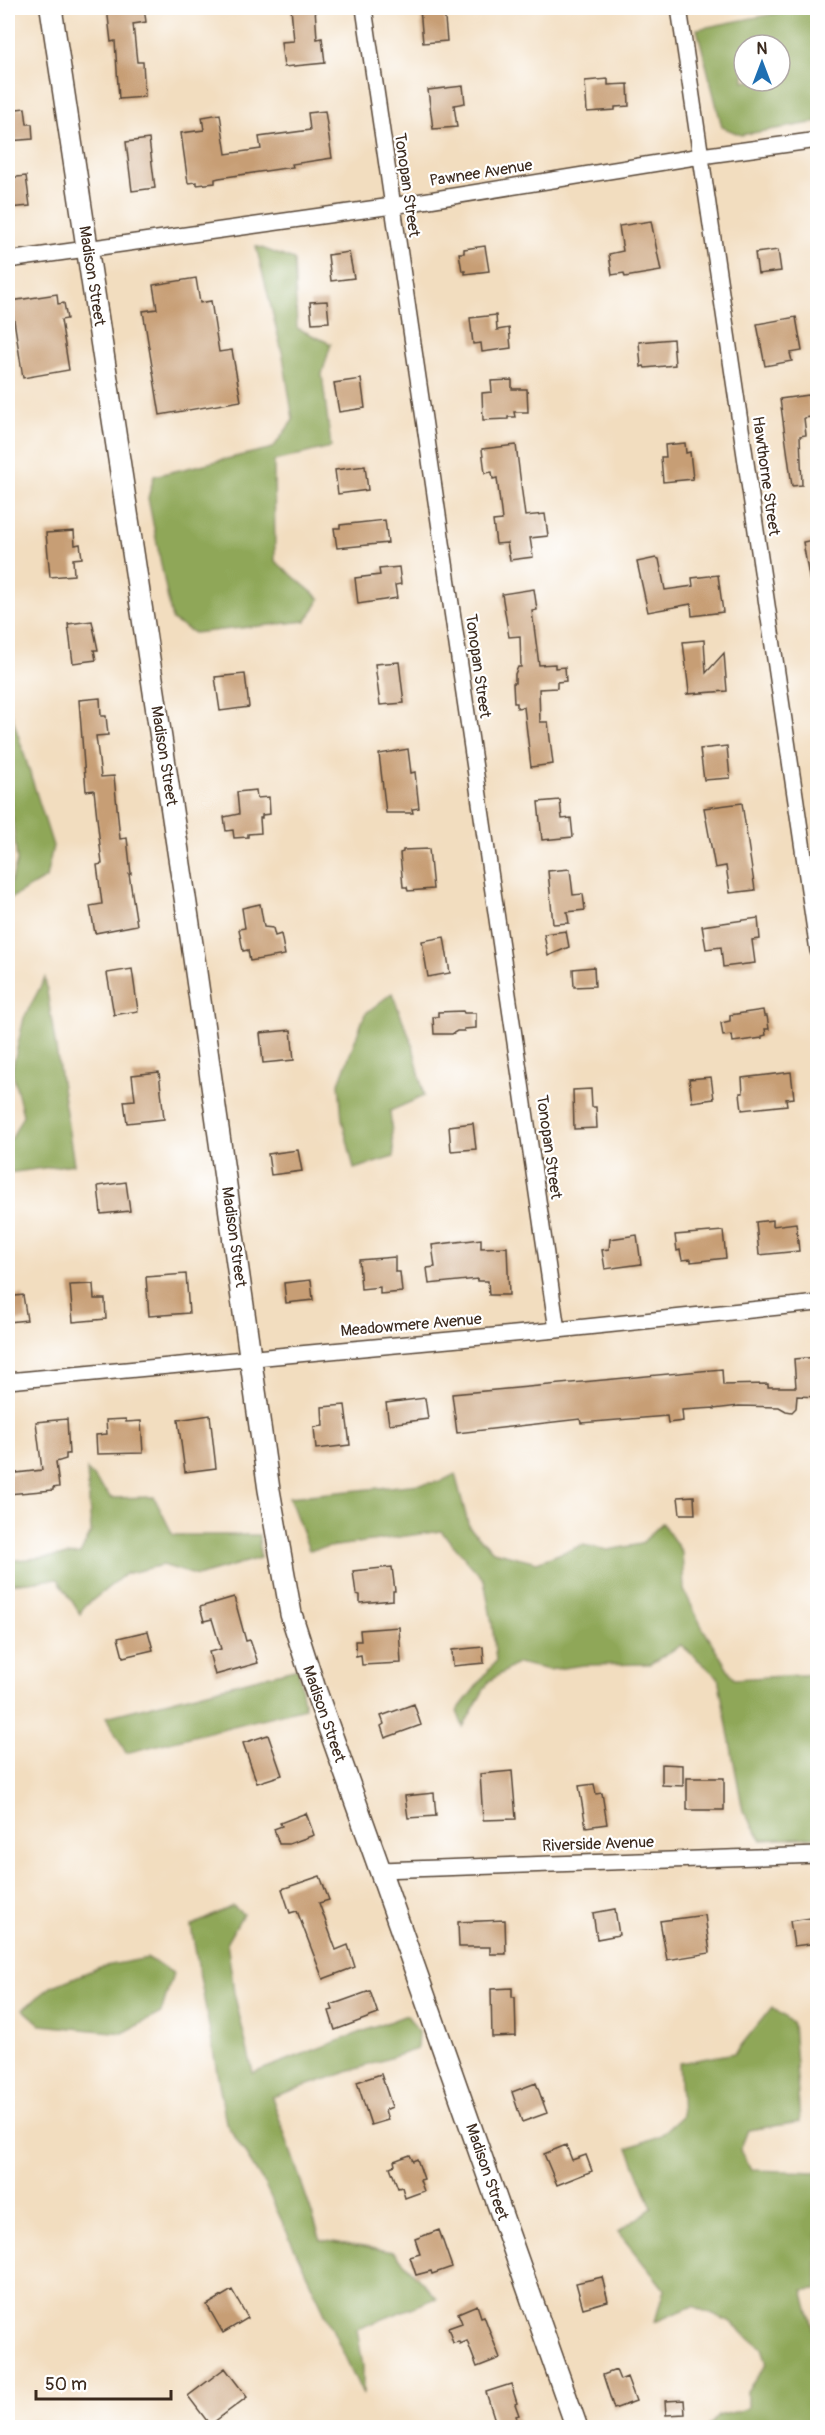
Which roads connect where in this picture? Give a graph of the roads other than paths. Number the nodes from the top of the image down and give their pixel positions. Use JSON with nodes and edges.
{"nodes":[{"id":1,"x":51,"y":8,"type":"edge"},
{"id":2,"x":364,"y":8,"type":"edge"},
{"id":3,"x":679,"y":8,"type":"edge"},
{"id":4,"x":818,"y":140,"type":"edge"},
{"id":5,"x":701,"y":156,"type":"junction"},
{"id":6,"x":392,"y":206,"type":"junction"},
{"id":7,"x":88,"y":249,"type":"junction"},
{"id":8,"x":8,"y":260,"type":"edge"},
{"id":9,"x":818,"y":951,"type":"edge"},
{"id":10,"x":818,"y":1303,"type":"edge"},
{"id":11,"x":557,"y":1330,"type":"junction"},
{"id":12,"x":251,"y":1358,"type":"junction"},
{"id":13,"x":8,"y":1381,"type":"edge"},
{"id":14,"x":818,"y":1855,"type":"edge"},
{"id":15,"x":380,"y":1870,"type":"junction"},
{"id":16,"x":577,"y":2427,"type":"edge"}],
"edges":[{"from":1,"to":7,"type":"street","name":"Madison Street"},
{"from":2,"to":6,"type":"street","name":"Tonopan Street"},
{"from":3,"to":5,"type":"street","name":"Hawthorne Street"},
{"from":4,"to":5,"type":"street","name":"Pawnee Avenue"},
{"from":5,"to":6,"type":"street","name":"Pawnee Avenue"},
{"from":5,"to":9,"type":"street","name":"Hawthorne Street"},
{"from":6,"to":7,"type":"street","name":"Pawnee Avenue"},
{"from":6,"to":11,"type":"street","name":"Tonopan Street"},
{"from":7,"to":8,"type":"street","name":"Pawnee Avenue"},
{"from":7,"to":12,"type":"street","name":"Madison Street"},
{"from":10,"to":11,"type":"street","name":"Meadowmere Avenue"},
{"from":11,"to":12,"type":"street","name":"Meadowmere Avenue"},
{"from":12,"to":13,"type":"street","name":"Meadowmere Avenue"},
{"from":12,"to":15,"type":"street","name":"Madison Street"},
{"from":14,"to":15,"type":"street","name":"Riverside Avenue"},
{"from":15,"to":16,"type":"street","name":"Madison Street"}]}
